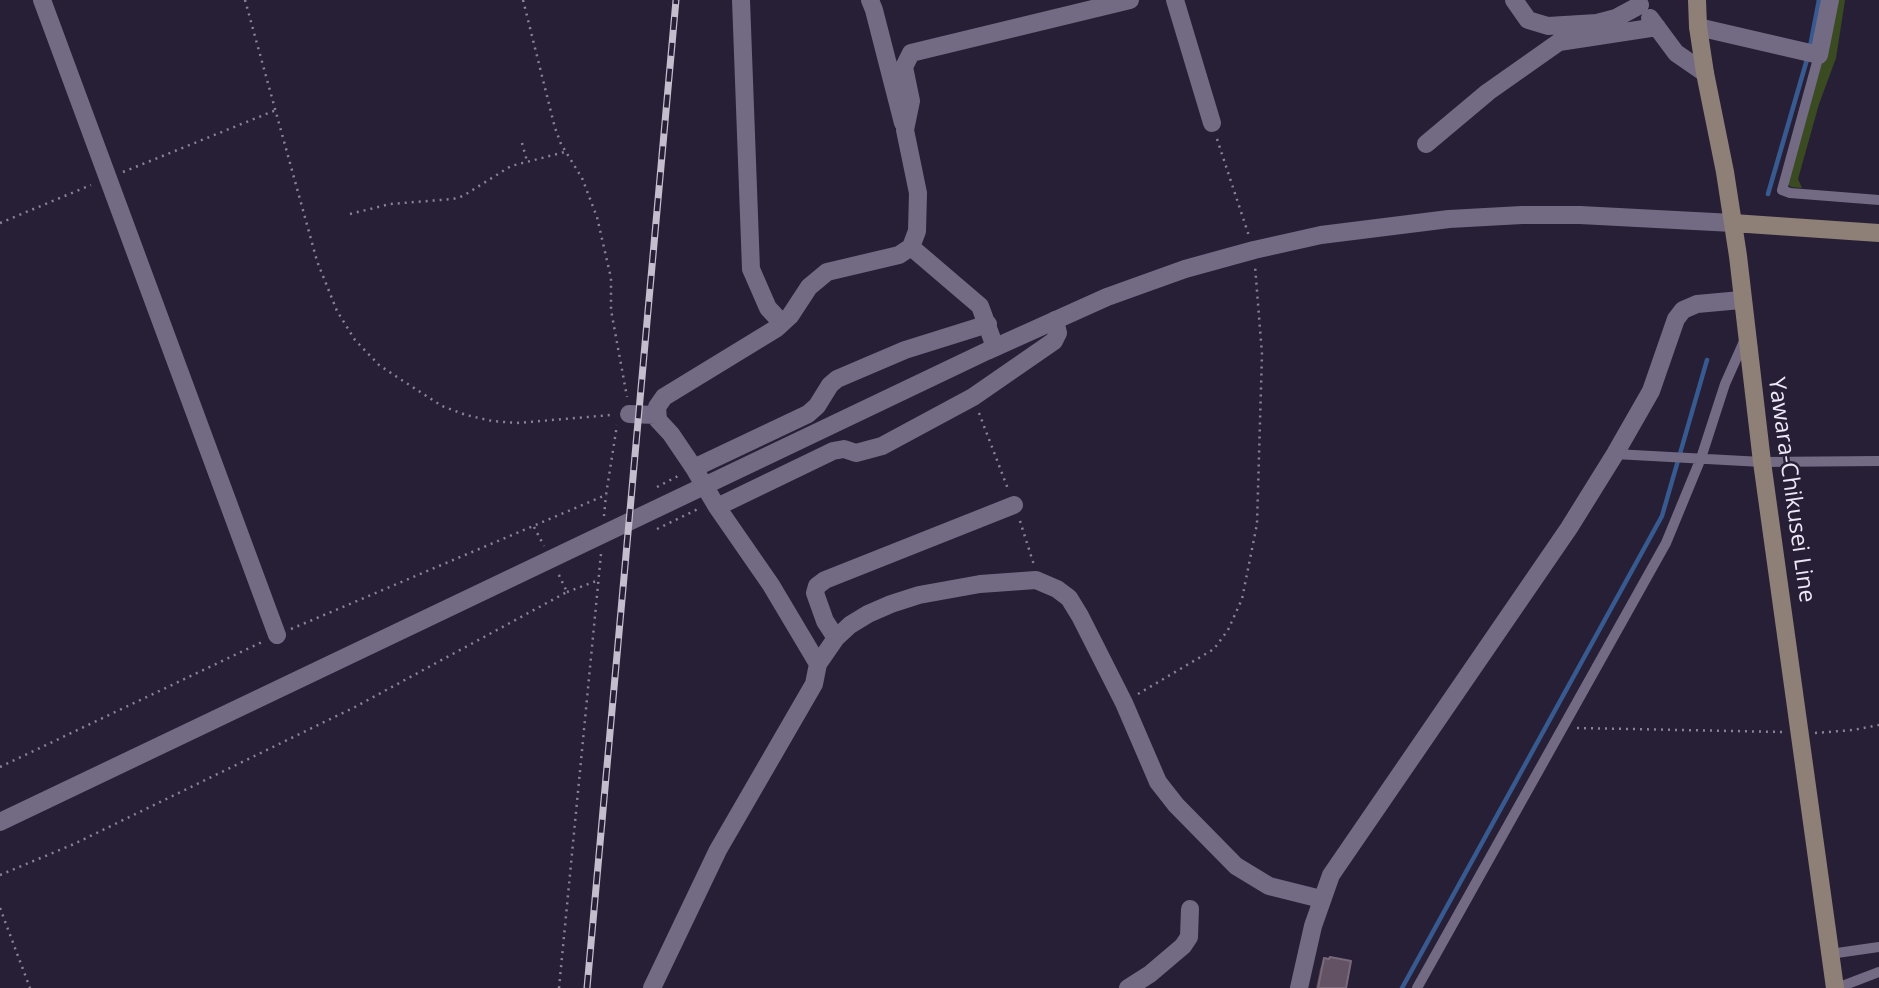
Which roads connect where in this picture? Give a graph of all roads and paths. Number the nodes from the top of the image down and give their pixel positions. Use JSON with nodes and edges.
{"nodes":[{"id":1,"x":42,"y":0,"type":"edge"},
{"id":2,"x":245,"y":0,"type":"edge"},
{"id":3,"x":523,"y":0,"type":"edge"},
{"id":4,"x":741,"y":0,"type":"edge"},
{"id":5,"x":870,"y":0,"type":"edge"},
{"id":6,"x":1130,"y":0,"type":"edge"},
{"id":7,"x":1175,"y":0,"type":"edge"},
{"id":8,"x":1514,"y":0,"type":"edge"},
{"id":9,"x":1697,"y":0,"type":"edge"},
{"id":10,"x":1830,"y":0,"type":"edge"},
{"id":11,"x":1637,"y":2,"type":"edge"},
{"id":12,"x":1657,"y":26,"type":"junction"},
{"id":13,"x":1698,"y":27,"type":"junction"},
{"id":14,"x":911,"y":53,"type":"junction"},
{"id":15,"x":1819,"y":55,"type":"junction"},
{"id":16,"x":887,"y":60,"type":"junction"},
{"id":17,"x":1704,"y":73,"type":"junction"},
{"id":18,"x":276,"y":110,"type":"junction"},
{"id":19,"x":1212,"y":123,"type":"joint"},
{"id":20,"x":905,"y":130,"type":"junction"},
{"id":21,"x":522,"y":143,"type":"dead end"},
{"id":22,"x":1426,"y":144,"type":"dead end"},
{"id":23,"x":565,"y":152,"type":"junction"},
{"id":24,"x":527,"y":162,"type":"junction"},
{"id":25,"x":107,"y":179,"type":"junction"},
{"id":26,"x":1879,"y":200,"type":"edge"},
{"id":27,"x":351,"y":214,"type":"dead end"},
{"id":28,"x":0,"y":223,"type":"edge"},
{"id":29,"x":1733,"y":223,"type":"junction"},
{"id":30,"x":1879,"y":233,"type":"edge"},
{"id":31,"x":911,"y":247,"type":"junction"},
{"id":32,"x":1254,"y":250,"type":"junction"},
{"id":33,"x":1741,"y":300,"type":"junction"},
{"id":34,"x":1055,"y":320,"type":"junction"},
{"id":35,"x":782,"y":323,"type":"junction"},
{"id":36,"x":988,"y":324,"type":"junction"},
{"id":37,"x":1746,"y":335,"type":"junction"},
{"id":38,"x":995,"y":347,"type":"junction"},
{"id":39,"x":972,"y":397,"type":"junction"},
{"id":40,"x":625,"y":414,"type":"junction"},
{"id":41,"x":656,"y":415,"type":"junction"},
{"id":42,"x":1615,"y":454,"type":"junction"},
{"id":43,"x":1701,"y":458,"type":"junction"},
{"id":44,"x":1879,"y":461,"type":"edge"},
{"id":45,"x":1762,"y":462,"type":"junction"},
{"id":46,"x":694,"y":467,"type":"junction"},
{"id":47,"x":657,"y":486,"type":"dead end"},
{"id":48,"x":606,"y":495,"type":"junction"},
{"id":49,"x":715,"y":504,"type":"junction"},
{"id":50,"x":1014,"y":505,"type":"junction"},
{"id":51,"x":604,"y":519,"type":"dead end"},
{"id":52,"x":534,"y":525,"type":"junction"},
{"id":53,"x":652,"y":531,"type":"dead end"},
{"id":54,"x":602,"y":544,"type":"dead end"},
{"id":55,"x":545,"y":548,"type":"dead end"},
{"id":56,"x":556,"y":570,"type":"dead end"},
{"id":57,"x":599,"y":580,"type":"junction"},
{"id":58,"x":1036,"y":580,"type":"junction"},
{"id":59,"x":567,"y":592,"type":"junction"},
{"id":60,"x":276,"y":635,"type":"junction"},
{"id":61,"x":836,"y":638,"type":"junction"},
{"id":62,"x":818,"y":664,"type":"junction"},
{"id":63,"x":1124,"y":703,"type":"junction"},
{"id":64,"x":1879,"y":725,"type":"edge"},
{"id":65,"x":1563,"y":728,"type":"junction"},
{"id":66,"x":1800,"y":733,"type":"junction"},
{"id":67,"x":0,"y":767,"type":"edge"},
{"id":68,"x":0,"y":822,"type":"edge"},
{"id":69,"x":0,"y":874,"type":"edge"},
{"id":70,"x":1321,"y":899,"type":"junction"},
{"id":71,"x":0,"y":908,"type":"edge"},
{"id":72,"x":1190,"y":909,"type":"dead end"},
{"id":73,"x":1879,"y":947,"type":"edge"},
{"id":74,"x":1830,"y":954,"type":"junction"},
{"id":75,"x":1879,"y":972,"type":"edge"},
{"id":76,"x":30,"y":988,"type":"edge"},
{"id":77,"x":559,"y":988,"type":"edge"},
{"id":78,"x":652,"y":988,"type":"edge"},
{"id":79,"x":1128,"y":988,"type":"edge"},
{"id":80,"x":1299,"y":988,"type":"edge"},
{"id":81,"x":1417,"y":988,"type":"edge"},
{"id":82,"x":1836,"y":988,"type":"edge"}],
"edges":[{"from":1,"to":25,"type":"street"},
{"from":2,"to":18,"type":"path"},
{"from":3,"to":23,"type":"path"},
{"from":4,"to":35,"type":"street"},
{"from":5,"to":16,"type":"street"},
{"from":6,"to":14,"type":"street"},
{"from":7,"to":19,"type":"street"},
{"from":8,"to":11,"type":"street"},
{"from":9,"to":13,"type":"main road","name":"Yawara-Chikusei Line"},
{"from":10,"to":15,"type":"street"},
{"from":11,"to":12,"type":"street"},
{"from":12,"to":17,"type":"street"},
{"from":12,"to":22,"type":"street"},
{"from":13,"to":15,"type":"street"},
{"from":13,"to":17,"type":"main road","name":"Yawara-Chikusei Line"},
{"from":14,"to":16,"type":"street"},
{"from":14,"to":20,"type":"street"},
{"from":15,"to":26,"type":"lane"},
{"from":16,"to":20,"type":"street"},
{"from":17,"to":29,"type":"main road","name":"Yawara-Chikusei Line"},
{"from":18,"to":25,"type":"path"},
{"from":18,"to":40,"type":"path"},
{"from":19,"to":32,"type":"path"},
{"from":20,"to":31,"type":"street"},
{"from":21,"to":24,"type":"path"},
{"from":23,"to":24,"type":"path"},
{"from":23,"to":40,"type":"path"},
{"from":24,"to":27,"type":"path"},
{"from":25,"to":28,"type":"path"},
{"from":25,"to":60,"type":"street"},
{"from":29,"to":30,"type":"main road"},
{"from":29,"to":32,"type":"street"},
{"from":29,"to":33,"type":"main road","name":"Yawara-Chikusei Line"},
{"from":31,"to":35,"type":"street"},
{"from":31,"to":36,"type":"street"},
{"from":32,"to":34,"type":"street"},
{"from":32,"to":63,"type":"path"},
{"from":33,"to":37,"type":"main road","name":"Yawara-Chikusei Line"},
{"from":33,"to":42,"type":"street"},
{"from":34,"to":38,"type":"street"},
{"from":34,"to":39,"type":"street"},
{"from":35,"to":41,"type":"street"},
{"from":36,"to":38,"type":"street"},
{"from":36,"to":46,"type":"street"},
{"from":37,"to":43,"type":"lane"},
{"from":37,"to":45,"type":"main road","name":"Yawara-Chikusei Line"},
{"from":38,"to":68,"type":"street"},
{"from":39,"to":49,"type":"street"},
{"from":39,"to":50,"type":"path"},
{"from":40,"to":41,"type":"street"},
{"from":40,"to":48,"type":"path"},
{"from":41,"to":46,"type":"street"},
{"from":42,"to":43,"type":"lane"},
{"from":42,"to":70,"type":"street"},
{"from":43,"to":45,"type":"lane"},
{"from":43,"to":65,"type":"lane"},
{"from":44,"to":45,"type":"lane"},
{"from":45,"to":66,"type":"main road","name":"Yawara-Chikusei Line"},
{"from":46,"to":47,"type":"path"},
{"from":46,"to":49,"type":"street"},
{"from":48,"to":51,"type":"path"},
{"from":48,"to":52,"type":"path"},
{"from":49,"to":53,"type":"path"},
{"from":49,"to":62,"type":"street"},
{"from":50,"to":58,"type":"path"},
{"from":50,"to":61,"type":"street"},
{"from":52,"to":55,"type":"path"},
{"from":52,"to":60,"type":"path"},
{"from":54,"to":57,"type":"path"},
{"from":56,"to":59,"type":"path"},
{"from":57,"to":59,"type":"path"},
{"from":57,"to":77,"type":"path"},
{"from":58,"to":61,"type":"street"},
{"from":58,"to":63,"type":"street"},
{"from":59,"to":69,"type":"path"},
{"from":60,"to":67,"type":"path"},
{"from":61,"to":62,"type":"street"},
{"from":62,"to":78,"type":"street"},
{"from":63,"to":70,"type":"street"},
{"from":64,"to":66,"type":"path"},
{"from":65,"to":66,"type":"path"},
{"from":65,"to":81,"type":"lane"},
{"from":66,"to":74,"type":"main road","name":"Yawara-Chikusei Line"},
{"from":70,"to":80,"type":"street"},
{"from":71,"to":76,"type":"path"},
{"from":72,"to":79,"type":"street"},
{"from":73,"to":74,"type":"lane"},
{"from":74,"to":82,"type":"main road","name":"Yawara-Chikusei Line"},
{"from":75,"to":82,"type":"lane"}]}
